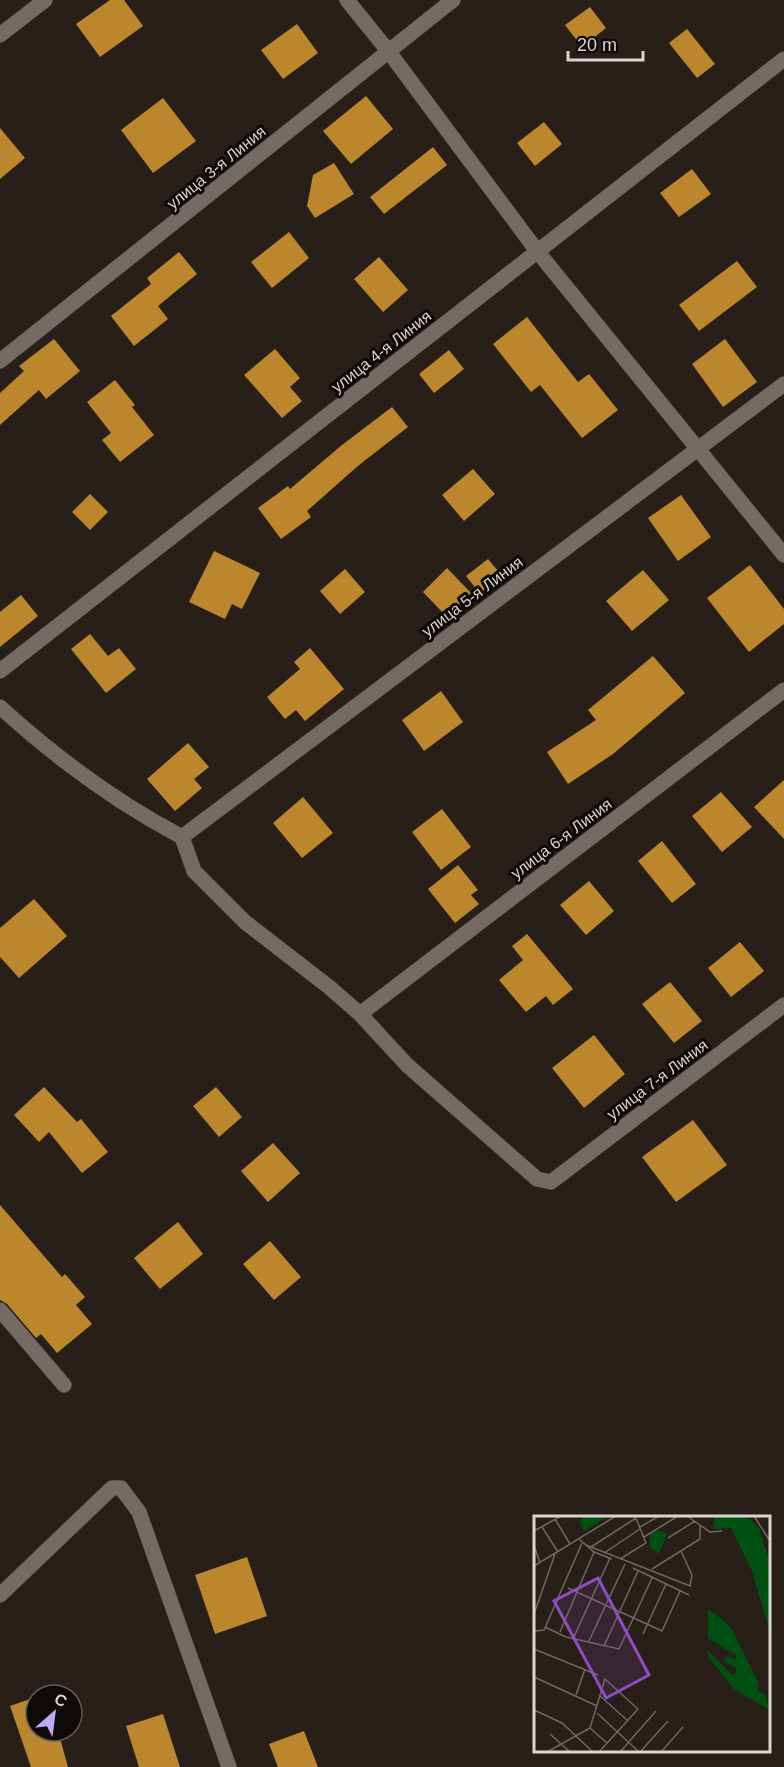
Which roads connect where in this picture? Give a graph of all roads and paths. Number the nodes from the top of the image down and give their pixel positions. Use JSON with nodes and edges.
{"nodes":[{"id":1,"x":45,"y":0,"type":"edge"},
{"id":2,"x":347,"y":0,"type":"edge"},
{"id":3,"x":453,"y":0,"type":"edge"},
{"id":4,"x":0,"y":35,"type":"edge"},
{"id":5,"x":389,"y":52,"type":"junction"},
{"id":6,"x":784,"y":59,"type":"edge"},
{"id":7,"x":537,"y":251,"type":"junction"},
{"id":8,"x":0,"y":361,"type":"edge"},
{"id":9,"x":784,"y":384,"type":"edge"},
{"id":10,"x":699,"y":448,"type":"junction"},
{"id":11,"x":784,"y":555,"type":"edge"},
{"id":12,"x":0,"y":671,"type":"edge"},
{"id":13,"x":784,"y":690,"type":"edge"},
{"id":14,"x":0,"y":707,"type":"edge"},
{"id":15,"x":182,"y":837,"type":"junction"},
{"id":16,"x":784,"y":1005,"type":"edge"},
{"id":17,"x":360,"y":1014,"type":"junction"},
{"id":18,"x":0,"y":1310,"type":"edge"},
{"id":19,"x":64,"y":1385,"type":"dead end"},
{"id":20,"x":0,"y":1595,"type":"edge"},
{"id":21,"x":229,"y":1767,"type":"edge"}],
"edges":[{"from":1,"to":4,"type":"street"},
{"from":2,"to":5,"type":"street"},
{"from":3,"to":5,"type":"street","name":"улица 3-я Линия"},
{"from":5,"to":7,"type":"street"},
{"from":5,"to":8,"type":"street","name":"улица 3-я Линия"},
{"from":6,"to":7,"type":"street","name":"улица 4-я Линия"},
{"from":7,"to":10,"type":"street"},
{"from":7,"to":12,"type":"street","name":"улица 4-я Линия"},
{"from":9,"to":10,"type":"street","name":"улица 5-я Линия"},
{"from":10,"to":11,"type":"street"},
{"from":10,"to":15,"type":"street","name":"улица 5-я Линия"},
{"from":13,"to":17,"type":"street","name":"улица 6-я Линия"},
{"from":14,"to":15,"type":"street"},
{"from":15,"to":17,"type":"street"},
{"from":16,"to":17,"type":"street","name":"улица 7-я Линия"},
{"from":18,"to":19,"type":"street"},
{"from":20,"to":21,"type":"street"}]}
